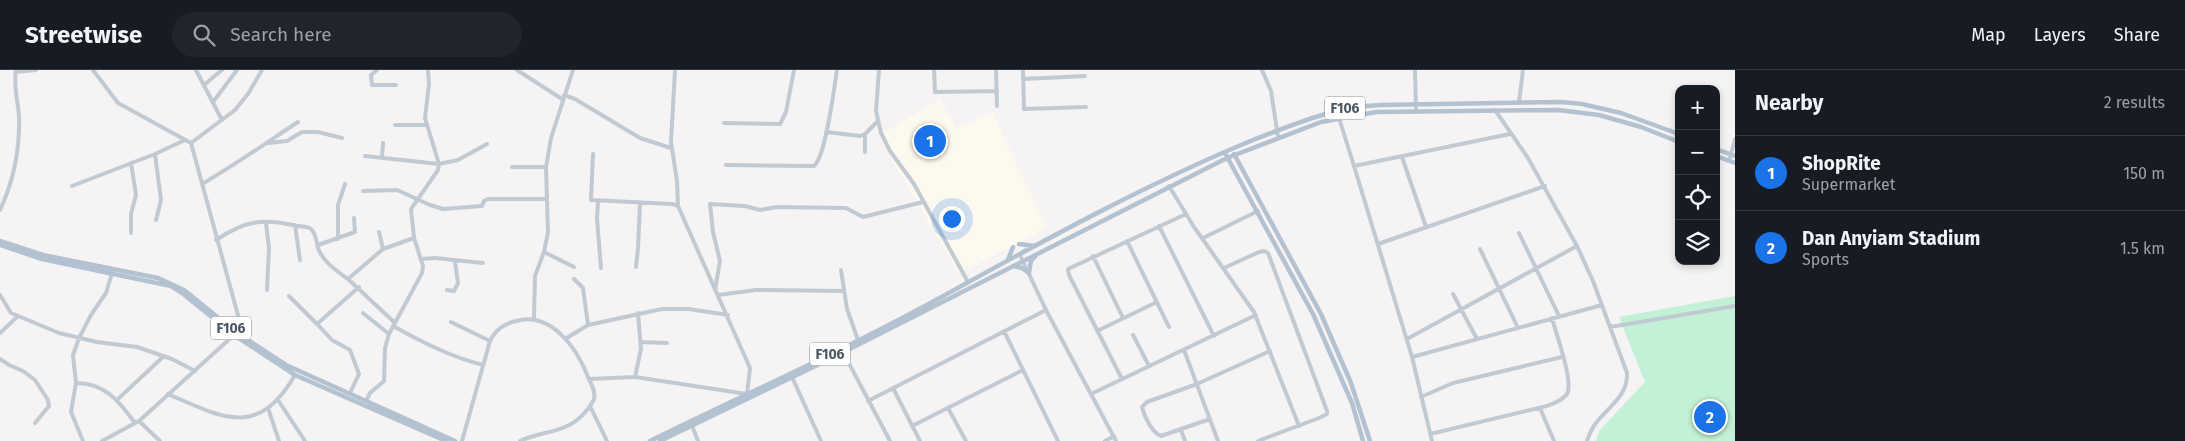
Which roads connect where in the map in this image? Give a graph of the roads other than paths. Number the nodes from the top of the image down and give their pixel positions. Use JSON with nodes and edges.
{"nodes":[{"id":1,"x":36,"y":70,"type":"edge"},
{"id":2,"x":93,"y":70,"type":"edge"},
{"id":3,"x":196,"y":70,"type":"edge"},
{"id":4,"x":222,"y":70,"type":"edge"},
{"id":5,"x":237,"y":70,"type":"edge"},
{"id":6,"x":262,"y":70,"type":"edge"},
{"id":7,"x":377,"y":70,"type":"edge"},
{"id":8,"x":428,"y":70,"type":"edge"},
{"id":9,"x":517,"y":70,"type":"edge"},
{"id":10,"x":572,"y":70,"type":"edge"},
{"id":11,"x":675,"y":70,"type":"edge"},
{"id":12,"x":794,"y":70,"type":"edge"},
{"id":13,"x":837,"y":70,"type":"edge"},
{"id":14,"x":879,"y":70,"type":"edge"},
{"id":15,"x":934,"y":70,"type":"edge"},
{"id":16,"x":996,"y":70,"type":"edge"},
{"id":17,"x":1023,"y":70,"type":"edge"},
{"id":18,"x":1262,"y":70,"type":"edge"},
{"id":19,"x":1415,"y":70,"type":"edge"},
{"id":20,"x":1523,"y":70,"type":"edge"},
{"id":21,"x":16,"y":71,"type":"edge"},
{"id":22,"x":1085,"y":76,"type":"dead end"},
{"id":23,"x":1023,"y":79,"type":"junction"},
{"id":24,"x":204,"y":85,"type":"junction"},
{"id":25,"x":396,"y":85,"type":"dead end"},
{"id":26,"x":997,"y":91,"type":"junction"},
{"id":27,"x":563,"y":97,"type":"junction"},
{"id":28,"x":213,"y":102,"type":"junction"},
{"id":29,"x":1519,"y":102,"type":"junction"},
{"id":30,"x":1415,"y":104,"type":"junction"},
{"id":31,"x":997,"y":106,"type":"dead end"},
{"id":32,"x":1086,"y":107,"type":"dead end"},
{"id":33,"x":1495,"y":110,"type":"junction"},
{"id":34,"x":1416,"y":112,"type":"junction"},
{"id":35,"x":1339,"y":118,"type":"junction"},
{"id":36,"x":222,"y":120,"type":"junction"},
{"id":37,"x":298,"y":122,"type":"dead end"},
{"id":38,"x":877,"y":122,"type":"junction"},
{"id":39,"x":724,"y":123,"type":"dead end"},
{"id":40,"x":396,"y":124,"type":"dead end"},
{"id":41,"x":427,"y":125,"type":"junction"},
{"id":42,"x":1277,"y":131,"type":"junction"},
{"id":43,"x":826,"y":132,"type":"junction"},
{"id":44,"x":1675,"y":133,"type":"edge"},
{"id":45,"x":865,"y":134,"type":"junction"},
{"id":46,"x":1510,"y":134,"type":"junction"},
{"id":47,"x":1278,"y":137,"type":"junction"},
{"id":48,"x":342,"y":138,"type":"dead end"},
{"id":49,"x":1735,"y":139,"type":"edge"},
{"id":50,"x":185,"y":140,"type":"junction"},
{"id":51,"x":1675,"y":141,"type":"edge"},
{"id":52,"x":268,"y":142,"type":"junction"},
{"id":53,"x":191,"y":143,"type":"junction"},
{"id":54,"x":383,"y":143,"type":"dead end"},
{"id":55,"x":487,"y":144,"type":"dead end"},
{"id":56,"x":671,"y":148,"type":"junction"},
{"id":57,"x":1231,"y":149,"type":"junction"},
{"id":58,"x":1720,"y":150,"type":"edge"},
{"id":59,"x":865,"y":152,"type":"dead end"},
{"id":60,"x":1224,"y":152,"type":"junction"},
{"id":61,"x":154,"y":154,"type":"junction"},
{"id":62,"x":593,"y":154,"type":"dead end"},
{"id":63,"x":1234,"y":155,"type":"junction"},
{"id":64,"x":1733,"y":155,"type":"edge"},
{"id":65,"x":365,"y":156,"type":"dead end"},
{"id":66,"x":382,"y":157,"type":"junction"},
{"id":67,"x":1402,"y":157,"type":"junction"},
{"id":68,"x":1228,"y":158,"type":"junction"},
{"id":69,"x":1720,"y":158,"type":"edge"},
{"id":70,"x":1729,"y":161,"type":"junction"},
{"id":71,"x":131,"y":163,"type":"junction"},
{"id":72,"x":1735,"y":163,"type":"edge"},
{"id":73,"x":439,"y":164,"type":"junction"},
{"id":74,"x":726,"y":165,"type":"dead end"},
{"id":75,"x":1354,"y":166,"type":"junction"},
{"id":76,"x":512,"y":167,"type":"dead end"},
{"id":77,"x":546,"y":167,"type":"junction"},
{"id":78,"x":202,"y":184,"type":"junction"},
{"id":79,"x":345,"y":184,"type":"dead end"},
{"id":80,"x":72,"y":186,"type":"dead end"},
{"id":81,"x":1169,"y":186,"type":"junction"},
{"id":82,"x":1545,"y":186,"type":"junction"},
{"id":83,"x":363,"y":191,"type":"dead end"},
{"id":84,"x":417,"y":198,"type":"junction"},
{"id":85,"x":547,"y":199,"type":"junction"},
{"id":86,"x":598,"y":201,"type":"junction"},
{"id":87,"x":923,"y":202,"type":"junction"},
{"id":88,"x":640,"y":204,"type":"junction"},
{"id":89,"x":678,"y":206,"type":"junction"},
{"id":90,"x":0,"y":210,"type":"edge"},
{"id":91,"x":1258,"y":211,"type":"junction"},
{"id":92,"x":1186,"y":214,"type":"junction"},
{"id":93,"x":354,"y":218,"type":"dead end"},
{"id":94,"x":156,"y":220,"type":"dead end"},
{"id":95,"x":266,"y":222,"type":"junction"},
{"id":96,"x":296,"y":225,"type":"junction"},
{"id":97,"x":1159,"y":226,"type":"junction"},
{"id":98,"x":1426,"y":227,"type":"junction"},
{"id":99,"x":379,"y":232,"type":"dead end"},
{"id":100,"x":131,"y":233,"type":"dead end"},
{"id":101,"x":1518,"y":233,"type":"dead end"},
{"id":102,"x":414,"y":238,"type":"junction"},
{"id":103,"x":1202,"y":238,"type":"junction"},
{"id":104,"x":338,"y":239,"type":"junction"},
{"id":105,"x":216,"y":240,"type":"junction"},
{"id":106,"x":0,"y":241,"type":"edge"},
{"id":107,"x":1127,"y":241,"type":"junction"},
{"id":108,"x":1019,"y":244,"type":"dead end"},
{"id":109,"x":1378,"y":244,"type":"junction"},
{"id":110,"x":0,"y":245,"type":"edge"},
{"id":111,"x":318,"y":245,"type":"junction"},
{"id":112,"x":1036,"y":246,"type":"junction"},
{"id":113,"x":1577,"y":246,"type":"junction"},
{"id":114,"x":1013,"y":247,"type":"dead end"},
{"id":115,"x":383,"y":249,"type":"junction"},
{"id":116,"x":1480,"y":249,"type":"dead end"},
{"id":117,"x":544,"y":252,"type":"junction"},
{"id":118,"x":1036,"y":254,"type":"junction"},
{"id":119,"x":1020,"y":255,"type":"junction"},
{"id":120,"x":1093,"y":256,"type":"junction"},
{"id":121,"x":422,"y":259,"type":"junction"},
{"id":122,"x":300,"y":260,"type":"dead end"},
{"id":123,"x":1008,"y":261,"type":"junction"},
{"id":124,"x":1023,"y":261,"type":"junction"},
{"id":125,"x":455,"y":262,"type":"junction"},
{"id":126,"x":483,"y":263,"type":"dead end"},
{"id":127,"x":1012,"y":266,"type":"junction"},
{"id":128,"x":574,"y":267,"type":"dead end"},
{"id":129,"x":636,"y":267,"type":"dead end"},
{"id":130,"x":601,"y":268,"type":"dead end"},
{"id":131,"x":1224,"y":268,"type":"junction"},
{"id":132,"x":1535,"y":269,"type":"junction"},
{"id":133,"x":841,"y":270,"type":"dead end"},
{"id":134,"x":112,"y":273,"type":"junction"},
{"id":135,"x":1029,"y":273,"type":"junction"},
{"id":136,"x":348,"y":279,"type":"junction"},
{"id":137,"x":574,"y":279,"type":"dead end"},
{"id":138,"x":968,"y":282,"type":"junction"},
{"id":139,"x":359,"y":287,"type":"junction"},
{"id":140,"x":1499,"y":288,"type":"junction"},
{"id":141,"x":267,"y":290,"type":"dead end"},
{"id":142,"x":448,"y":290,"type":"dead end"},
{"id":143,"x":715,"y":290,"type":"junction"},
{"id":144,"x":843,"y":292,"type":"junction"},
{"id":145,"x":1453,"y":294,"type":"dead end"},
{"id":146,"x":0,"y":295,"type":"edge"},
{"id":147,"x":718,"y":295,"type":"junction"},
{"id":148,"x":289,"y":296,"type":"dead end"},
{"id":149,"x":1157,"y":302,"type":"junction"},
{"id":150,"x":1602,"y":305,"type":"junction"},
{"id":151,"x":1735,"y":306,"type":"edge"},
{"id":152,"x":1046,"y":310,"type":"junction"},
{"id":153,"x":1461,"y":310,"type":"junction"},
{"id":154,"x":363,"y":313,"type":"dead end"},
{"id":155,"x":638,"y":313,"type":"junction"},
{"id":156,"x":728,"y":315,"type":"junction"},
{"id":157,"x":1256,"y":315,"type":"junction"},
{"id":158,"x":18,"y":316,"type":"junction"},
{"id":159,"x":1559,"y":316,"type":"junction"},
{"id":160,"x":534,"y":318,"type":"junction"},
{"id":161,"x":1123,"y":318,"type":"junction"},
{"id":162,"x":1552,"y":318,"type":"junction"},
{"id":163,"x":452,"y":322,"type":"dead end"},
{"id":164,"x":317,"y":324,"type":"junction"},
{"id":165,"x":394,"y":324,"type":"junction"},
{"id":166,"x":588,"y":325,"type":"junction"},
{"id":167,"x":892,"y":325,"type":"junction"},
{"id":168,"x":1169,"y":327,"type":"dead end"},
{"id":169,"x":1610,"y":327,"type":"junction"},
{"id":170,"x":1518,"y":328,"type":"junction"},
{"id":171,"x":1097,"y":330,"type":"junction"},
{"id":172,"x":1004,"y":331,"type":"junction"},
{"id":173,"x":0,"y":333,"type":"edge"},
{"id":174,"x":235,"y":333,"type":"junction"},
{"id":175,"x":389,"y":334,"type":"junction"},
{"id":176,"x":1133,"y":335,"type":"dead end"},
{"id":177,"x":1214,"y":336,"type":"junction"},
{"id":178,"x":79,"y":338,"type":"junction"},
{"id":179,"x":565,"y":339,"type":"junction"},
{"id":180,"x":1407,"y":339,"type":"junction"},
{"id":181,"x":1477,"y":339,"type":"junction"},
{"id":182,"x":858,"y":340,"type":"junction"},
{"id":183,"x":490,"y":341,"type":"junction"},
{"id":184,"x":641,"y":342,"type":"junction"},
{"id":185,"x":667,"y":344,"type":"dead end"},
{"id":186,"x":1184,"y":350,"type":"junction"},
{"id":187,"x":1270,"y":351,"type":"junction"},
{"id":188,"x":843,"y":352,"type":"junction"},
{"id":189,"x":164,"y":356,"type":"junction"},
{"id":190,"x":1412,"y":357,"type":"junction"},
{"id":191,"x":1562,"y":357,"type":"junction"},
{"id":192,"x":0,"y":359,"type":"edge"},
{"id":193,"x":483,"y":365,"type":"junction"},
{"id":194,"x":1149,"y":366,"type":"junction"},
{"id":195,"x":807,"y":368,"type":"junction"},
{"id":196,"x":1023,"y":370,"type":"junction"},
{"id":197,"x":195,"y":371,"type":"junction"},
{"id":198,"x":295,"y":375,"type":"junction"},
{"id":199,"x":635,"y":377,"type":"junction"},
{"id":200,"x":792,"y":377,"type":"junction"},
{"id":201,"x":589,"y":379,"type":"junction"},
{"id":202,"x":1122,"y":379,"type":"junction"},
{"id":203,"x":76,"y":383,"type":"junction"},
{"id":204,"x":1196,"y":384,"type":"junction"},
{"id":205,"x":893,"y":388,"type":"junction"},
{"id":206,"x":350,"y":393,"type":"junction"},
{"id":207,"x":168,"y":394,"type":"junction"},
{"id":208,"x":747,"y":394,"type":"junction"},
{"id":209,"x":1091,"y":394,"type":"junction"},
{"id":210,"x":1421,"y":397,"type":"junction"},
{"id":211,"x":118,"y":399,"type":"junction"},
{"id":212,"x":278,"y":400,"type":"junction"},
{"id":213,"x":366,"y":401,"type":"junction"},
{"id":214,"x":868,"y":401,"type":"junction"},
{"id":215,"x":590,"y":406,"type":"junction"},
{"id":216,"x":268,"y":408,"type":"junction"},
{"id":217,"x":948,"y":408,"type":"junction"},
{"id":218,"x":1540,"y":408,"type":"junction"},
{"id":219,"x":1210,"y":419,"type":"junction"},
{"id":220,"x":137,"y":422,"type":"junction"},
{"id":221,"x":35,"y":423,"type":"dead end"},
{"id":222,"x":691,"y":423,"type":"junction"},
{"id":223,"x":912,"y":426,"type":"junction"},
{"id":224,"x":1299,"y":426,"type":"junction"},
{"id":225,"x":1181,"y":430,"type":"junction"},
{"id":226,"x":1430,"y":434,"type":"junction"},
{"id":227,"x":1115,"y":439,"type":"edge"},
{"id":228,"x":83,"y":441,"type":"edge"},
{"id":229,"x":102,"y":441,"type":"edge"},
{"id":230,"x":160,"y":441,"type":"edge"},
{"id":231,"x":279,"y":441,"type":"edge"},
{"id":232,"x":305,"y":441,"type":"edge"},
{"id":233,"x":446,"y":441,"type":"edge"},
{"id":234,"x":455,"y":441,"type":"edge"},
{"id":235,"x":462,"y":441,"type":"edge"},
{"id":236,"x":520,"y":441,"type":"edge"},
{"id":237,"x":607,"y":441,"type":"edge"},
{"id":238,"x":650,"y":441,"type":"edge"},
{"id":239,"x":660,"y":441,"type":"edge"},
{"id":240,"x":698,"y":441,"type":"edge"},
{"id":241,"x":821,"y":441,"type":"edge"},
{"id":242,"x":890,"y":441,"type":"edge"},
{"id":243,"x":920,"y":441,"type":"edge"},
{"id":244,"x":966,"y":441,"type":"edge"},
{"id":245,"x":1058,"y":441,"type":"edge"},
{"id":246,"x":1104,"y":441,"type":"edge"},
{"id":247,"x":1185,"y":441,"type":"edge"},
{"id":248,"x":1218,"y":441,"type":"edge"},
{"id":249,"x":1258,"y":441,"type":"edge"},
{"id":250,"x":1363,"y":441,"type":"edge"},
{"id":251,"x":1370,"y":441,"type":"edge"},
{"id":252,"x":1432,"y":441,"type":"edge"},
{"id":253,"x":1554,"y":441,"type":"edge"},
{"id":254,"x":1586,"y":441,"type":"edge"}],
"edges":[{"from":1,"to":21,"type":"street"},
{"from":2,"to":50,"type":"street"},
{"from":3,"to":24,"type":"street"},
{"from":4,"to":24,"type":"street"},
{"from":5,"to":28,"type":"street"},
{"from":6,"to":36,"type":"street"},
{"from":7,"to":25,"type":"street"},
{"from":8,"to":41,"type":"street"},
{"from":9,"to":27,"type":"street"},
{"from":10,"to":27,"type":"street"},
{"from":11,"to":56,"type":"street"},
{"from":12,"to":39,"type":"street"},
{"from":13,"to":43,"type":"street"},
{"from":14,"to":38,"type":"street"},
{"from":15,"to":26,"type":"street"},
{"from":16,"to":26,"type":"street"},
{"from":17,"to":23,"type":"street"},
{"from":18,"to":42,"type":"street"},
{"from":19,"to":30,"type":"street"},
{"from":20,"to":29,"type":"street"},
{"from":21,"to":90,"type":"street"},
{"from":22,"to":23,"type":"street"},
{"from":23,"to":32,"type":"street"},
{"from":24,"to":28,"type":"street"},
{"from":26,"to":31,"type":"street"},
{"from":27,"to":56,"type":"street"},
{"from":27,"to":77,"type":"street"},
{"from":28,"to":36,"type":"street"},
{"from":29,"to":30,"type":"main road","number":"F106"},
{"from":29,"to":44,"type":"main road","number":"F106"},
{"from":30,"to":34,"type":"street"},
{"from":30,"to":42,"type":"main road","number":"F106"},
{"from":33,"to":34,"type":"main road","number":"F106"},
{"from":33,"to":46,"type":"street"},
{"from":33,"to":51,"type":"main road","number":"F106"},
{"from":34,"to":35,"type":"main road","number":"F106"},
{"from":35,"to":47,"type":"main road","number":"F106"},
{"from":35,"to":75,"type":"street"},
{"from":36,"to":53,"type":"street"},
{"from":37,"to":52,"type":"street"},
{"from":38,"to":45,"type":"street"},
{"from":38,"to":87,"type":"street"},
{"from":40,"to":41,"type":"street"},
{"from":41,"to":73,"type":"street"},
{"from":42,"to":47,"type":"street"},
{"from":42,"to":57,"type":"main road","number":"F106"},
{"from":43,"to":45,"type":"street"},
{"from":43,"to":74,"type":"street"},
{"from":45,"to":59,"type":"street"},
{"from":46,"to":67,"type":"street"},
{"from":46,"to":82,"type":"street"},
{"from":47,"to":63,"type":"main road","number":"F106"},
{"from":48,"to":52,"type":"street"},
{"from":49,"to":64,"type":"street"},
{"from":50,"to":53,"type":"street"},
{"from":50,"to":61,"type":"street"},
{"from":52,"to":78,"type":"street"},
{"from":53,"to":78,"type":"street"},
{"from":54,"to":66,"type":"street"},
{"from":55,"to":73,"type":"street"},
{"from":56,"to":89,"type":"street"},
{"from":57,"to":60,"type":"main road","number":"F106"},
{"from":57,"to":63,"type":"main road"},
{"from":58,"to":64,"type":"main road"},
{"from":60,"to":68,"type":"main road"},
{"from":60,"to":112,"type":"main road","number":"F106"},
{"from":61,"to":71,"type":"street"},
{"from":61,"to":94,"type":"street"},
{"from":62,"to":86,"type":"street"},
{"from":63,"to":68,"type":"main road","number":"F106"},
{"from":63,"to":251,"type":"main road"},
{"from":64,"to":70,"type":"street"},
{"from":65,"to":66,"type":"street"},
{"from":66,"to":73,"type":"street"},
{"from":67,"to":75,"type":"street"},
{"from":67,"to":98,"type":"street"},
{"from":68,"to":81,"type":"main road","number":"F106"},
{"from":68,"to":91,"type":"main road"},
{"from":69,"to":70,"type":"main road"},
{"from":70,"to":72,"type":"main road"},
{"from":71,"to":80,"type":"street"},
{"from":71,"to":100,"type":"street"},
{"from":73,"to":84,"type":"street"},
{"from":75,"to":109,"type":"street"},
{"from":76,"to":77,"type":"street"},
{"from":77,"to":85,"type":"street"},
{"from":78,"to":105,"type":"street"},
{"from":79,"to":104,"type":"street"},
{"from":81,"to":92,"type":"street"},
{"from":81,"to":118,"type":"main road","number":"F106"},
{"from":82,"to":98,"type":"street"},
{"from":82,"to":113,"type":"street"},
{"from":83,"to":84,"type":"street"},
{"from":84,"to":85,"type":"street"},
{"from":84,"to":102,"type":"street"},
{"from":85,"to":117,"type":"street"},
{"from":86,"to":88,"type":"street"},
{"from":86,"to":130,"type":"street"},
{"from":87,"to":138,"type":"street"},
{"from":87,"to":143,"type":"street"},
{"from":88,"to":89,"type":"street"},
{"from":88,"to":129,"type":"street"},
{"from":89,"to":143,"type":"street"},
{"from":91,"to":103,"type":"street"},
{"from":91,"to":250,"type":"main road"},
{"from":92,"to":97,"type":"street"},
{"from":92,"to":103,"type":"street"},
{"from":93,"to":104,"type":"street"},
{"from":95,"to":96,"type":"street"},
{"from":95,"to":105,"type":"street"},
{"from":95,"to":141,"type":"street"},
{"from":96,"to":111,"type":"street"},
{"from":96,"to":122,"type":"street"},
{"from":97,"to":107,"type":"street"},
{"from":97,"to":177,"type":"street"},
{"from":98,"to":109,"type":"street"},
{"from":99,"to":115,"type":"street"},
{"from":101,"to":132,"type":"street"},
{"from":102,"to":115,"type":"street"},
{"from":102,"to":121,"type":"street"},
{"from":103,"to":131,"type":"street"},
{"from":104,"to":111,"type":"street"},
{"from":105,"to":174,"type":"street"},
{"from":106,"to":174,"type":"main road","number":"F106"},
{"from":107,"to":120,"type":"street"},
{"from":107,"to":149,"type":"street"},
{"from":108,"to":112,"type":"main road"},
{"from":109,"to":180,"type":"street"},
{"from":110,"to":134,"type":"main road","number":"F106"},
{"from":111,"to":136,"type":"street"},
{"from":112,"to":119,"type":"main road","number":"F106"},
{"from":113,"to":132,"type":"street"},
{"from":113,"to":150,"type":"street"},
{"from":114,"to":123,"type":"main road"},
{"from":115,"to":136,"type":"street"},
{"from":116,"to":140,"type":"street"},
{"from":117,"to":128,"type":"street"},
{"from":117,"to":160,"type":"street"},
{"from":118,"to":124,"type":"main road","number":"F106"},
{"from":118,"to":135,"type":"main road"},
{"from":119,"to":123,"type":"main road","number":"F106"},
{"from":119,"to":124,"type":"street"},
{"from":120,"to":161,"type":"street"},
{"from":120,"to":171,"type":"street"},
{"from":121,"to":125,"type":"street"},
{"from":121,"to":165,"type":"street"},
{"from":123,"to":138,"type":"main road","number":"F106"},
{"from":124,"to":127,"type":"main road","number":"F106"},
{"from":124,"to":135,"type":"street"},
{"from":125,"to":126,"type":"street"},
{"from":125,"to":142,"type":"street"},
{"from":127,"to":135,"type":"main road"},
{"from":127,"to":167,"type":"main road","number":"F106"},
{"from":131,"to":157,"type":"street"},
{"from":131,"to":224,"type":"street"},
{"from":132,"to":140,"type":"street"},
{"from":132,"to":159,"type":"street"},
{"from":133,"to":144,"type":"street"},
{"from":134,"to":174,"type":"main road","number":"F106"},
{"from":134,"to":178,"type":"street"},
{"from":135,"to":152,"type":"street"},
{"from":136,"to":139,"type":"street"},
{"from":137,"to":166,"type":"street"},
{"from":138,"to":167,"type":"main road","number":"F106"},
{"from":139,"to":164,"type":"street"},
{"from":139,"to":165,"type":"street"},
{"from":140,"to":153,"type":"street"},
{"from":140,"to":170,"type":"street"},
{"from":143,"to":147,"type":"street"},
{"from":144,"to":147,"type":"street"},
{"from":144,"to":182,"type":"street"},
{"from":145,"to":153,"type":"street"},
{"from":146,"to":158,"type":"street"},
{"from":147,"to":156,"type":"street"},
{"from":148,"to":164,"type":"street"},
{"from":149,"to":161,"type":"street"},
{"from":149,"to":168,"type":"street"},
{"from":150,"to":159,"type":"street"},
{"from":150,"to":169,"type":"street"},
{"from":151,"to":169,"type":"street"},
{"from":152,"to":172,"type":"street"},
{"from":152,"to":209,"type":"street"},
{"from":153,"to":180,"type":"street"},
{"from":153,"to":181,"type":"street"},
{"from":154,"to":175,"type":"street"},
{"from":155,"to":156,"type":"street"},
{"from":155,"to":166,"type":"street"},
{"from":155,"to":184,"type":"street"},
{"from":156,"to":208,"type":"street"},
{"from":157,"to":177,"type":"street"},
{"from":157,"to":187,"type":"street"},
{"from":158,"to":173,"type":"street"},
{"from":158,"to":178,"type":"street"},
{"from":159,"to":162,"type":"street"},
{"from":160,"to":179,"type":"street"},
{"from":160,"to":183,"type":"street"},
{"from":161,"to":171,"type":"street"},
{"from":162,"to":170,"type":"street"},
{"from":162,"to":191,"type":"street"},
{"from":163,"to":183,"type":"street"},
{"from":164,"to":206,"type":"street"},
{"from":165,"to":175,"type":"street"},
{"from":165,"to":193,"type":"street"},
{"from":166,"to":179,"type":"street"},
{"from":167,"to":182,"type":"main road","number":"F106"},
{"from":167,"to":188,"type":"main road","number":"F106"},
{"from":169,"to":254,"type":"street"},
{"from":170,"to":181,"type":"street"},
{"from":171,"to":202,"type":"street"},
{"from":172,"to":196,"type":"street"},
{"from":172,"to":205,"type":"street"},
{"from":174,"to":197,"type":"street"},
{"from":174,"to":198,"type":"main road","number":"F106"},
{"from":174,"to":206,"type":"main road","number":"F106"},
{"from":175,"to":213,"type":"street"},
{"from":176,"to":194,"type":"street"},
{"from":177,"to":186,"type":"street"},
{"from":178,"to":189,"type":"street"},
{"from":178,"to":203,"type":"street"},
{"from":179,"to":201,"type":"street"},
{"from":180,"to":190,"type":"street"},
{"from":181,"to":190,"type":"street"},
{"from":182,"to":195,"type":"main road","number":"F106"},
{"from":183,"to":193,"type":"street"},
{"from":184,"to":185,"type":"street"},
{"from":184,"to":199,"type":"street"},
{"from":186,"to":194,"type":"street"},
{"from":186,"to":204,"type":"street"},
{"from":187,"to":204,"type":"street"},
{"from":187,"to":224,"type":"street"},
{"from":188,"to":195,"type":"main road","number":"F106"},
{"from":188,"to":214,"type":"street"},
{"from":189,"to":197,"type":"street"},
{"from":189,"to":211,"type":"street"},
{"from":190,"to":210,"type":"street"},
{"from":191,"to":210,"type":"street"},
{"from":191,"to":218,"type":"street"},
{"from":192,"to":221,"type":"street"},
{"from":193,"to":235,"type":"street"},
{"from":194,"to":202,"type":"street"},
{"from":195,"to":200,"type":"main road","number":"F106"},
{"from":195,"to":208,"type":"main road","number":"F106"},
{"from":196,"to":217,"type":"street"},
{"from":196,"to":245,"type":"street"},
{"from":197,"to":207,"type":"street"},
{"from":198,"to":212,"type":"street"},
{"from":198,"to":233,"type":"main road","number":"F106"},
{"from":199,"to":201,"type":"street"},
{"from":199,"to":208,"type":"street"},
{"from":200,"to":222,"type":"main road","number":"F106"},
{"from":200,"to":241,"type":"street"},
{"from":201,"to":215,"type":"street"},
{"from":202,"to":209,"type":"street"},
{"from":203,"to":211,"type":"street"},
{"from":203,"to":228,"type":"street"},
{"from":204,"to":219,"type":"street"},
{"from":204,"to":225,"type":"street"},
{"from":205,"to":214,"type":"street"},
{"from":205,"to":223,"type":"street"},
{"from":206,"to":213,"type":"main road","number":"F106"},
{"from":207,"to":216,"type":"street"},
{"from":207,"to":220,"type":"street"},
{"from":208,"to":222,"type":"main road","number":"F106"},
{"from":209,"to":227,"type":"street"},
{"from":210,"to":226,"type":"street"},
{"from":211,"to":220,"type":"street"},
{"from":212,"to":216,"type":"street"},
{"from":212,"to":232,"type":"street"},
{"from":213,"to":234,"type":"main road","number":"F106"},
{"from":214,"to":242,"type":"street"},
{"from":215,"to":236,"type":"street"},
{"from":215,"to":237,"type":"street"},
{"from":216,"to":231,"type":"street"},
{"from":217,"to":223,"type":"street"},
{"from":217,"to":244,"type":"street"},
{"from":218,"to":226,"type":"street"},
{"from":218,"to":253,"type":"street"},
{"from":219,"to":225,"type":"street"},
{"from":219,"to":248,"type":"street"},
{"from":220,"to":229,"type":"street"},
{"from":220,"to":230,"type":"street"},
{"from":222,"to":238,"type":"main road","number":"F106"},
{"from":222,"to":239,"type":"main road","number":"F106"},
{"from":222,"to":240,"type":"street"},
{"from":223,"to":243,"type":"street"},
{"from":224,"to":249,"type":"street"},
{"from":225,"to":247,"type":"street"},
{"from":226,"to":252,"type":"street"},
{"from":227,"to":246,"type":"street"}]}
